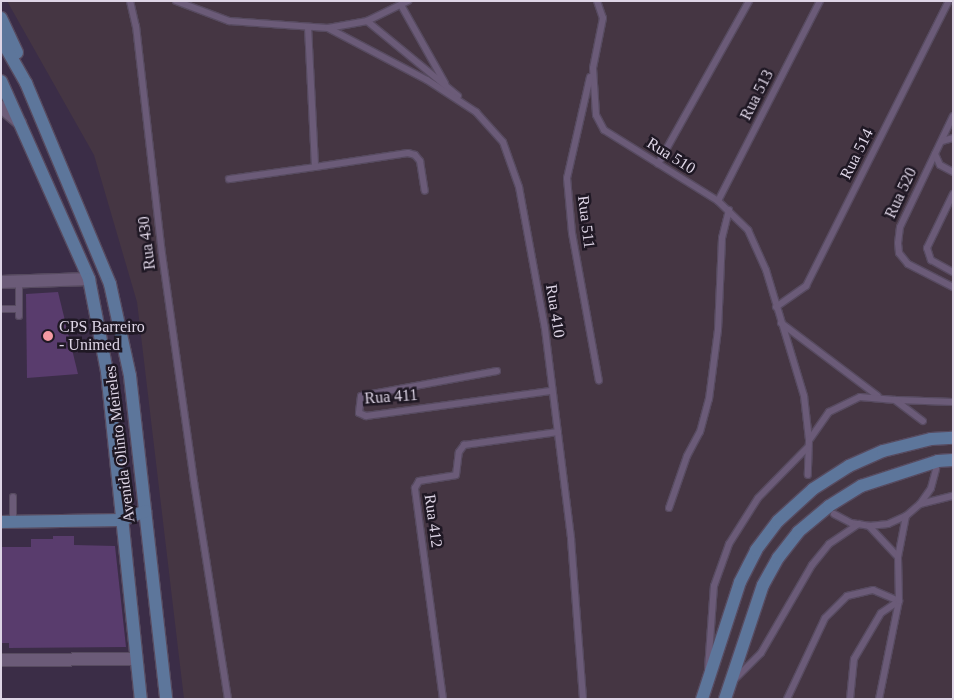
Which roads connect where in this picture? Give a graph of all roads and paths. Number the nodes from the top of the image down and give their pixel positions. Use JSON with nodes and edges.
{"nodes":[{"id":1,"x":130,"y":1,"type":"edge"},
{"id":2,"x":176,"y":1,"type":"edge"},
{"id":3,"x":408,"y":1,"type":"edge"},
{"id":4,"x":598,"y":1,"type":"edge"},
{"id":5,"x":749,"y":1,"type":"edge"},
{"id":6,"x":820,"y":1,"type":"edge"},
{"id":7,"x":949,"y":1,"type":"edge"},
{"id":8,"x":401,"y":5,"type":"junction"},
{"id":9,"x":1,"y":18,"type":"edge"},
{"id":10,"x":367,"y":21,"type":"junction"},
{"id":11,"x":308,"y":27,"type":"junction"},
{"id":12,"x":328,"y":28,"type":"junction"},
{"id":13,"x":1,"y":39,"type":"edge"},
{"id":14,"x":593,"y":68,"type":"junction"},
{"id":15,"x":1,"y":82,"type":"edge"},
{"id":16,"x":26,"y":83,"type":"junction"},
{"id":17,"x":447,"y":86,"type":"junction"},
{"id":18,"x":1,"y":107,"type":"edge"},
{"id":19,"x":476,"y":112,"type":"junction"},
{"id":20,"x":953,"y":116,"type":"edge"},
{"id":21,"x":23,"y":125,"type":"junction"},
{"id":22,"x":953,"y":138,"type":"edge"},
{"id":23,"x":942,"y":141,"type":"junction"},
{"id":24,"x":935,"y":154,"type":"junction"},
{"id":25,"x":658,"y":164,"type":"junction"},
{"id":26,"x":315,"y":167,"type":"junction"},
{"id":27,"x":953,"y":172,"type":"edge"},
{"id":28,"x":229,"y":179,"type":"dead end"},
{"id":29,"x":425,"y":191,"type":"dead end"},
{"id":30,"x":953,"y":194,"type":"edge"},
{"id":31,"x":718,"y":202,"type":"junction"},
{"id":32,"x":729,"y":210,"type":"junction"},
{"id":33,"x":953,"y":272,"type":"edge"},
{"id":34,"x":89,"y":279,"type":"junction"},
{"id":35,"x":19,"y":281,"type":"junction"},
{"id":36,"x":1,"y":282,"type":"edge"},
{"id":37,"x":953,"y":287,"type":"edge"},
{"id":38,"x":776,"y":307,"type":"junction"},
{"id":39,"x":1,"y":309,"type":"edge"},
{"id":40,"x":780,"y":323,"type":"junction"},
{"id":41,"x":497,"y":371,"type":"dead end"},
{"id":42,"x":599,"y":380,"type":"dead end"},
{"id":43,"x":552,"y":391,"type":"junction"},
{"id":44,"x":878,"y":396,"type":"junction"},
{"id":45,"x":895,"y":400,"type":"junction"},
{"id":46,"x":953,"y":402,"type":"edge"},
{"id":47,"x":923,"y":421,"type":"dead end"},
{"id":48,"x":558,"y":432,"type":"junction"},
{"id":49,"x":953,"y":438,"type":"edge"},
{"id":50,"x":809,"y":444,"type":"junction"},
{"id":51,"x":953,"y":460,"type":"edge"},
{"id":52,"x":936,"y":469,"type":"dead end"},
{"id":53,"x":808,"y":475,"type":"dead end"},
{"id":54,"x":953,"y":496,"type":"edge"},
{"id":55,"x":13,"y":497,"type":"dead end"},
{"id":56,"x":920,"y":504,"type":"junction"},
{"id":57,"x":669,"y":508,"type":"dead end"},
{"id":58,"x":145,"y":511,"type":"junction"},
{"id":59,"x":834,"y":514,"type":"dead end"},
{"id":60,"x":906,"y":516,"type":"junction"},
{"id":61,"x":122,"y":520,"type":"junction"},
{"id":62,"x":7,"y":522,"type":"edge"},
{"id":63,"x":859,"y":524,"type":"junction"},
{"id":64,"x":869,"y":526,"type":"junction"},
{"id":65,"x":898,"y":558,"type":"junction"},
{"id":66,"x":899,"y":601,"type":"junction"},
{"id":67,"x":136,"y":659,"type":"junction"},
{"id":68,"x":1,"y":660,"type":"edge"},
{"id":69,"x":707,"y":682,"type":"junction"},
{"id":70,"x":730,"y":684,"type":"junction"},
{"id":71,"x":140,"y":699,"type":"edge"},
{"id":72,"x":166,"y":699,"type":"edge"},
{"id":73,"x":228,"y":699,"type":"edge"},
{"id":74,"x":443,"y":699,"type":"edge"},
{"id":75,"x":583,"y":699,"type":"edge"},
{"id":76,"x":702,"y":699,"type":"edge"},
{"id":77,"x":724,"y":699,"type":"edge"},
{"id":78,"x":787,"y":699,"type":"edge"},
{"id":79,"x":850,"y":699,"type":"edge"},
{"id":80,"x":879,"y":699,"type":"edge"}],
"edges":[{"from":1,"to":73,"type":"lane","name":"Rua 430"},
{"from":2,"to":11,"type":"lane"},
{"from":3,"to":8,"type":"lane"},
{"from":4,"to":14,"type":"lane","name":"Rua 510"},
{"from":5,"to":25,"type":"lane"},
{"from":6,"to":31,"type":"lane","name":"Rua 513"},
{"from":7,"to":38,"type":"lane","name":"Rua 514"},
{"from":8,"to":10,"type":"lane"},
{"from":8,"to":17,"type":"lane"},
{"from":9,"to":16,"type":"main road","name":"Avenida Olinto Meireles"},
{"from":10,"to":12,"type":"lane"},
{"from":10,"to":17,"type":"lane"},
{"from":11,"to":12,"type":"lane"},
{"from":11,"to":26,"type":"lane"},
{"from":12,"to":19,"type":"lane","name":"Rua 410"},
{"from":13,"to":16,"type":"main road","name":"Avenida Olinto Meireles"},
{"from":14,"to":25,"type":"lane","name":"Rua 510"},
{"from":14,"to":42,"type":"lane","name":"Rua 511"},
{"from":15,"to":21,"type":"main road","name":"Avenida Olinto Meireles"},
{"from":16,"to":58,"type":"main road","name":"Avenida Olinto Meireles"},
{"from":17,"to":19,"type":"lane"},
{"from":18,"to":21,"type":"street","name":"Avenida Olinto Meireles"},
{"from":19,"to":43,"type":"lane","name":"Rua 410"},
{"from":20,"to":23,"type":"lane","name":"Rua 520"},
{"from":21,"to":34,"type":"main road","name":"Avenida Olinto Meireles"},
{"from":22,"to":23,"type":"lane"},
{"from":23,"to":24,"type":"lane","name":"Rua 520"},
{"from":24,"to":27,"type":"lane"},
{"from":24,"to":37,"type":"lane","name":"Rua 520"},
{"from":25,"to":31,"type":"lane","name":"Rua 510"},
{"from":26,"to":28,"type":"lane"},
{"from":26,"to":29,"type":"lane"},
{"from":30,"to":33,"type":"lane"},
{"from":31,"to":32,"type":"lane","name":"Rua 510"},
{"from":32,"to":38,"type":"lane","name":"Rua 510"},
{"from":32,"to":57,"type":"lane"},
{"from":34,"to":35,"type":"street"},
{"from":34,"to":61,"type":"main road","name":"Avenida Olinto Meireles"},
{"from":35,"to":36,"type":"street"},
{"from":35,"to":39,"type":"lane"},
{"from":38,"to":40,"type":"lane","name":"Rua 510"},
{"from":40,"to":44,"type":"lane"},
{"from":40,"to":50,"type":"lane","name":"Rua 510"},
{"from":41,"to":43,"type":"lane","name":"Rua 411"},
{"from":43,"to":48,"type":"lane","name":"Rua 410"},
{"from":44,"to":45,"type":"lane"},
{"from":44,"to":50,"type":"lane"},
{"from":45,"to":46,"type":"lane"},
{"from":45,"to":47,"type":"lane"},
{"from":48,"to":74,"type":"lane","name":"Rua 412"},
{"from":48,"to":75,"type":"lane","name":"Rua 410"},
{"from":49,"to":69,"type":"main road"},
{"from":50,"to":53,"type":"lane","name":"Rua 510"},
{"from":50,"to":69,"type":"lane"},
{"from":51,"to":70,"type":"main road"},
{"from":52,"to":56,"type":"lane"},
{"from":54,"to":56,"type":"lane"},
{"from":55,"to":62,"type":"lane"},
{"from":56,"to":60,"type":"lane"},
{"from":58,"to":61,"type":"main road"},
{"from":58,"to":72,"type":"main road","name":"Avenida Olinto Meireles"},
{"from":59,"to":63,"type":"lane"},
{"from":60,"to":64,"type":"lane"},
{"from":60,"to":65,"type":"lane"},
{"from":61,"to":62,"type":"main road"},
{"from":61,"to":67,"type":"main road","name":"Avenida Olinto Meireles"},
{"from":63,"to":64,"type":"lane"},
{"from":63,"to":70,"type":"lane"},
{"from":64,"to":65,"type":"lane"},
{"from":65,"to":66,"type":"lane"},
{"from":66,"to":78,"type":"lane"},
{"from":66,"to":79,"type":"lane"},
{"from":66,"to":80,"type":"lane"},
{"from":67,"to":68,"type":"street"},
{"from":67,"to":71,"type":"main road","name":"Avenida Olinto Meireles"},
{"from":69,"to":76,"type":"main road"},
{"from":70,"to":77,"type":"main road"}]}
